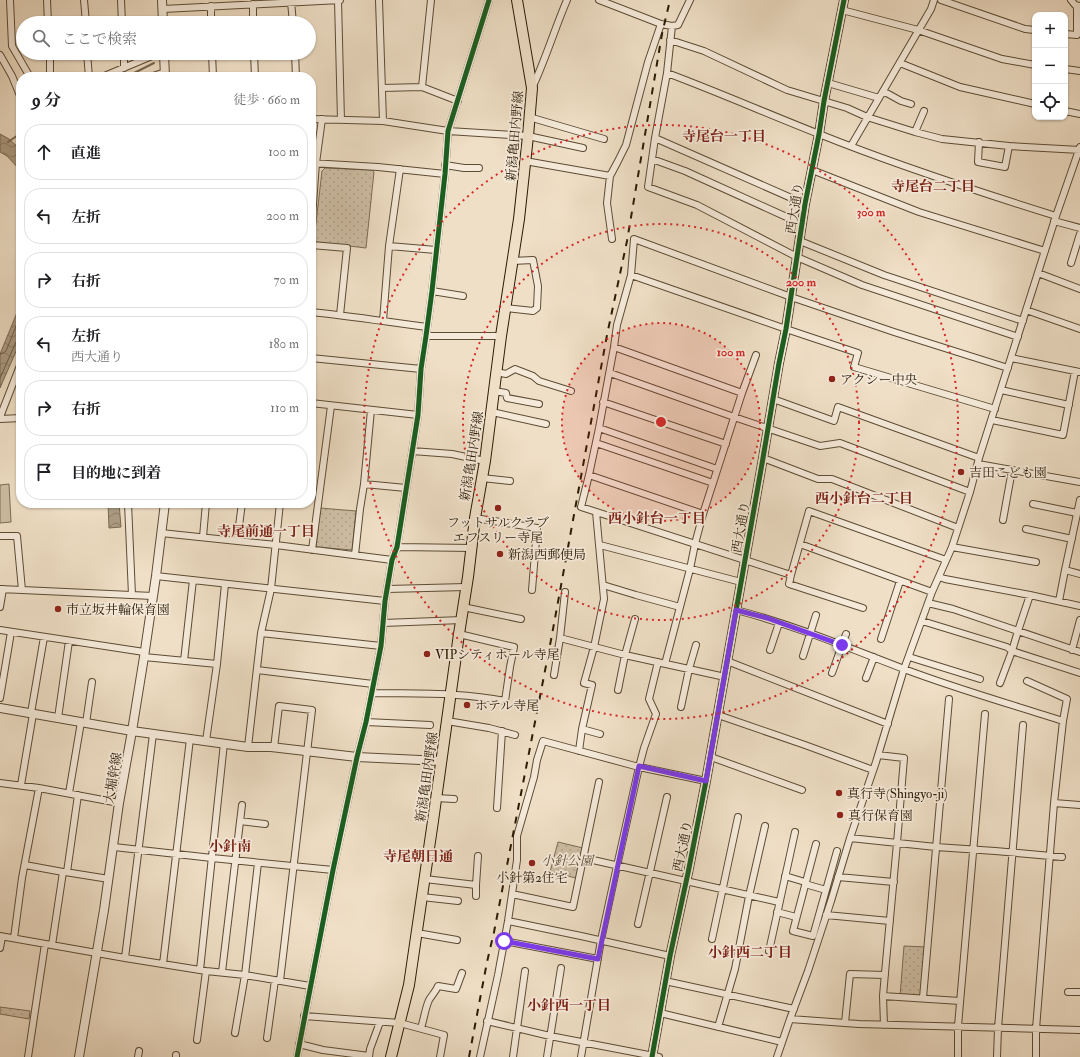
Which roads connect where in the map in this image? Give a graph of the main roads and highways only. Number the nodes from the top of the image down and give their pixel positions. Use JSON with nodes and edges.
{"nodes":[{"id":1,"x":517,"y":0,"type":"edge"},
{"id":2,"x":391,"y":1057,"type":"edge"}],
"edges":[{"from":1,"to":2,"type":"main road","name":"新潟亀田内野線"}]}
